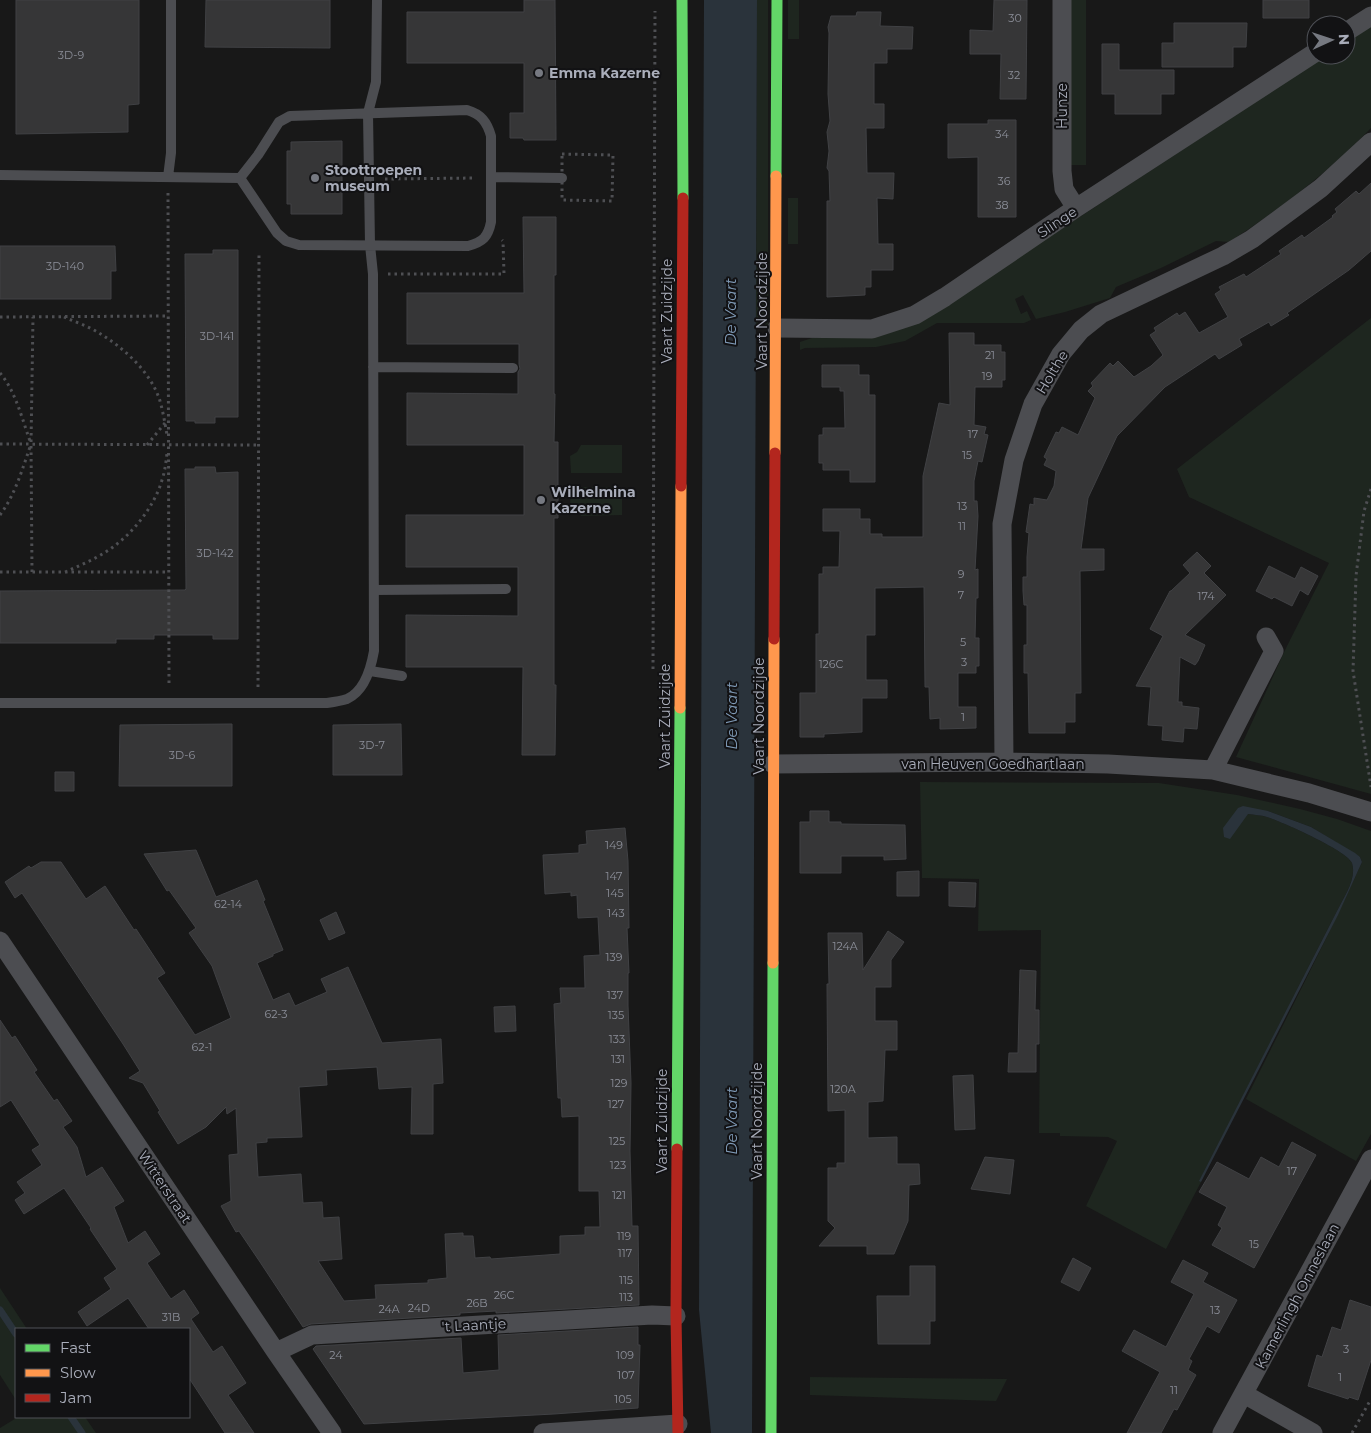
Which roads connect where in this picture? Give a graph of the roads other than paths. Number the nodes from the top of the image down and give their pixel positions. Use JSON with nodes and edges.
{"nodes":[{"id":1,"x":170,"y":0,"type":"edge"},
{"id":2,"x":377,"y":0,"type":"edge"},
{"id":3,"x":682,"y":0,"type":"edge"},
{"id":4,"x":777,"y":0,"type":"edge"},
{"id":5,"x":1062,"y":0,"type":"edge"},
{"id":6,"x":1371,"y":16,"type":"edge"},
{"id":7,"x":1356,"y":26,"type":"edge"},
{"id":8,"x":1306,"y":58,"type":"edge"},
{"id":9,"x":368,"y":113,"type":"junction"},
{"id":10,"x":1371,"y":142,"type":"edge"},
{"id":11,"x":0,"y":175,"type":"edge"},
{"id":12,"x":168,"y":177,"type":"junction"},
{"id":13,"x":491,"y":177,"type":"junction"},
{"id":14,"x":240,"y":178,"type":"junction"},
{"id":15,"x":562,"y":178,"type":"road end"},
{"id":16,"x":1076,"y":208,"type":"junction"},
{"id":17,"x":370,"y":245,"type":"junction"},
{"id":18,"x":777,"y":328,"type":"junction"},
{"id":19,"x":373,"y":367,"type":"junction"},
{"id":20,"x":513,"y":368,"type":"dead end"},
{"id":21,"x":506,"y":589,"type":"dead end"},
{"id":22,"x":374,"y":590,"type":"junction"},
{"id":23,"x":1266,"y":637,"type":"dead end"},
{"id":24,"x":370,"y":671,"type":"junction"},
{"id":25,"x":402,"y":676,"type":"dead end"},
{"id":26,"x":0,"y":703,"type":"edge"},
{"id":27,"x":1004,"y":762,"type":"junction"},
{"id":28,"x":773,"y":764,"type":"junction"},
{"id":29,"x":1213,"y":770,"type":"junction"},
{"id":30,"x":1371,"y":812,"type":"edge"},
{"id":31,"x":0,"y":941,"type":"edge"},
{"id":32,"x":1371,"y":1159,"type":"edge"},
{"id":33,"x":676,"y":1316,"type":"junction"},
{"id":34,"x":276,"y":1352,"type":"junction"},
{"id":35,"x":1244,"y":1394,"type":"junction"},
{"id":36,"x":678,"y":1428,"type":"edge"},
{"id":37,"x":332,"y":1433,"type":"edge"},
{"id":38,"x":543,"y":1433,"type":"edge"},
{"id":39,"x":771,"y":1433,"type":"edge"},
{"id":40,"x":1222,"y":1433,"type":"edge"},
{"id":41,"x":1313,"y":1433,"type":"edge"}],
"edges":[{"from":1,"to":12,"type":"lane"},
{"from":2,"to":9,"type":"lane"},
{"from":3,"to":33,"type":"street","name":"Vaart Zuidzijde"},
{"from":4,"to":18,"type":"street","name":"Vaart Noordzijde"},
{"from":5,"to":16,"type":"street","name":"Hunze"},
{"from":6,"to":7,"type":"street"},
{"from":8,"to":16,"type":"street","name":"Slinge"},
{"from":9,"to":13,"type":"lane"},
{"from":9,"to":14,"type":"lane"},
{"from":9,"to":17,"type":"lane"},
{"from":10,"to":27,"type":"street","name":"Holthe"},
{"from":11,"to":12,"type":"lane"},
{"from":12,"to":14,"type":"lane"},
{"from":13,"to":15,"type":"lane"},
{"from":13,"to":17,"type":"lane"},
{"from":14,"to":17,"type":"lane"},
{"from":16,"to":18,"type":"street","name":"Slinge"},
{"from":17,"to":19,"type":"lane"},
{"from":18,"to":28,"type":"street","name":"Vaart Noordzijde"},
{"from":19,"to":20,"type":"lane"},
{"from":19,"to":22,"type":"lane"},
{"from":21,"to":22,"type":"lane"},
{"from":22,"to":24,"type":"lane"},
{"from":23,"to":29,"type":"street"},
{"from":24,"to":25,"type":"lane"},
{"from":24,"to":26,"type":"lane"},
{"from":27,"to":28,"type":"street","name":"van Heuven Goedhartlaan"},
{"from":27,"to":29,"type":"street","name":"van Heuven Goedhartlaan"},
{"from":28,"to":39,"type":"street","name":"Vaart Noordzijde"},
{"from":29,"to":30,"type":"street","name":"van Heuven Goedhartlaan"},
{"from":31,"to":34,"type":"street","name":"Witterstraat"},
{"from":32,"to":35,"type":"street","name":"Kamerlingh Onneslaan"},
{"from":33,"to":34,"type":"street","name":"'t Laantje"},
{"from":33,"to":36,"type":"street","name":"Vaart Zuidzijde"},
{"from":34,"to":37,"type":"street","name":"Witterstraat"},
{"from":35,"to":40,"type":"street","name":"Kamerlingh Onneslaan"},
{"from":35,"to":41,"type":"street"},
{"from":36,"to":38,"type":"street"}]}
